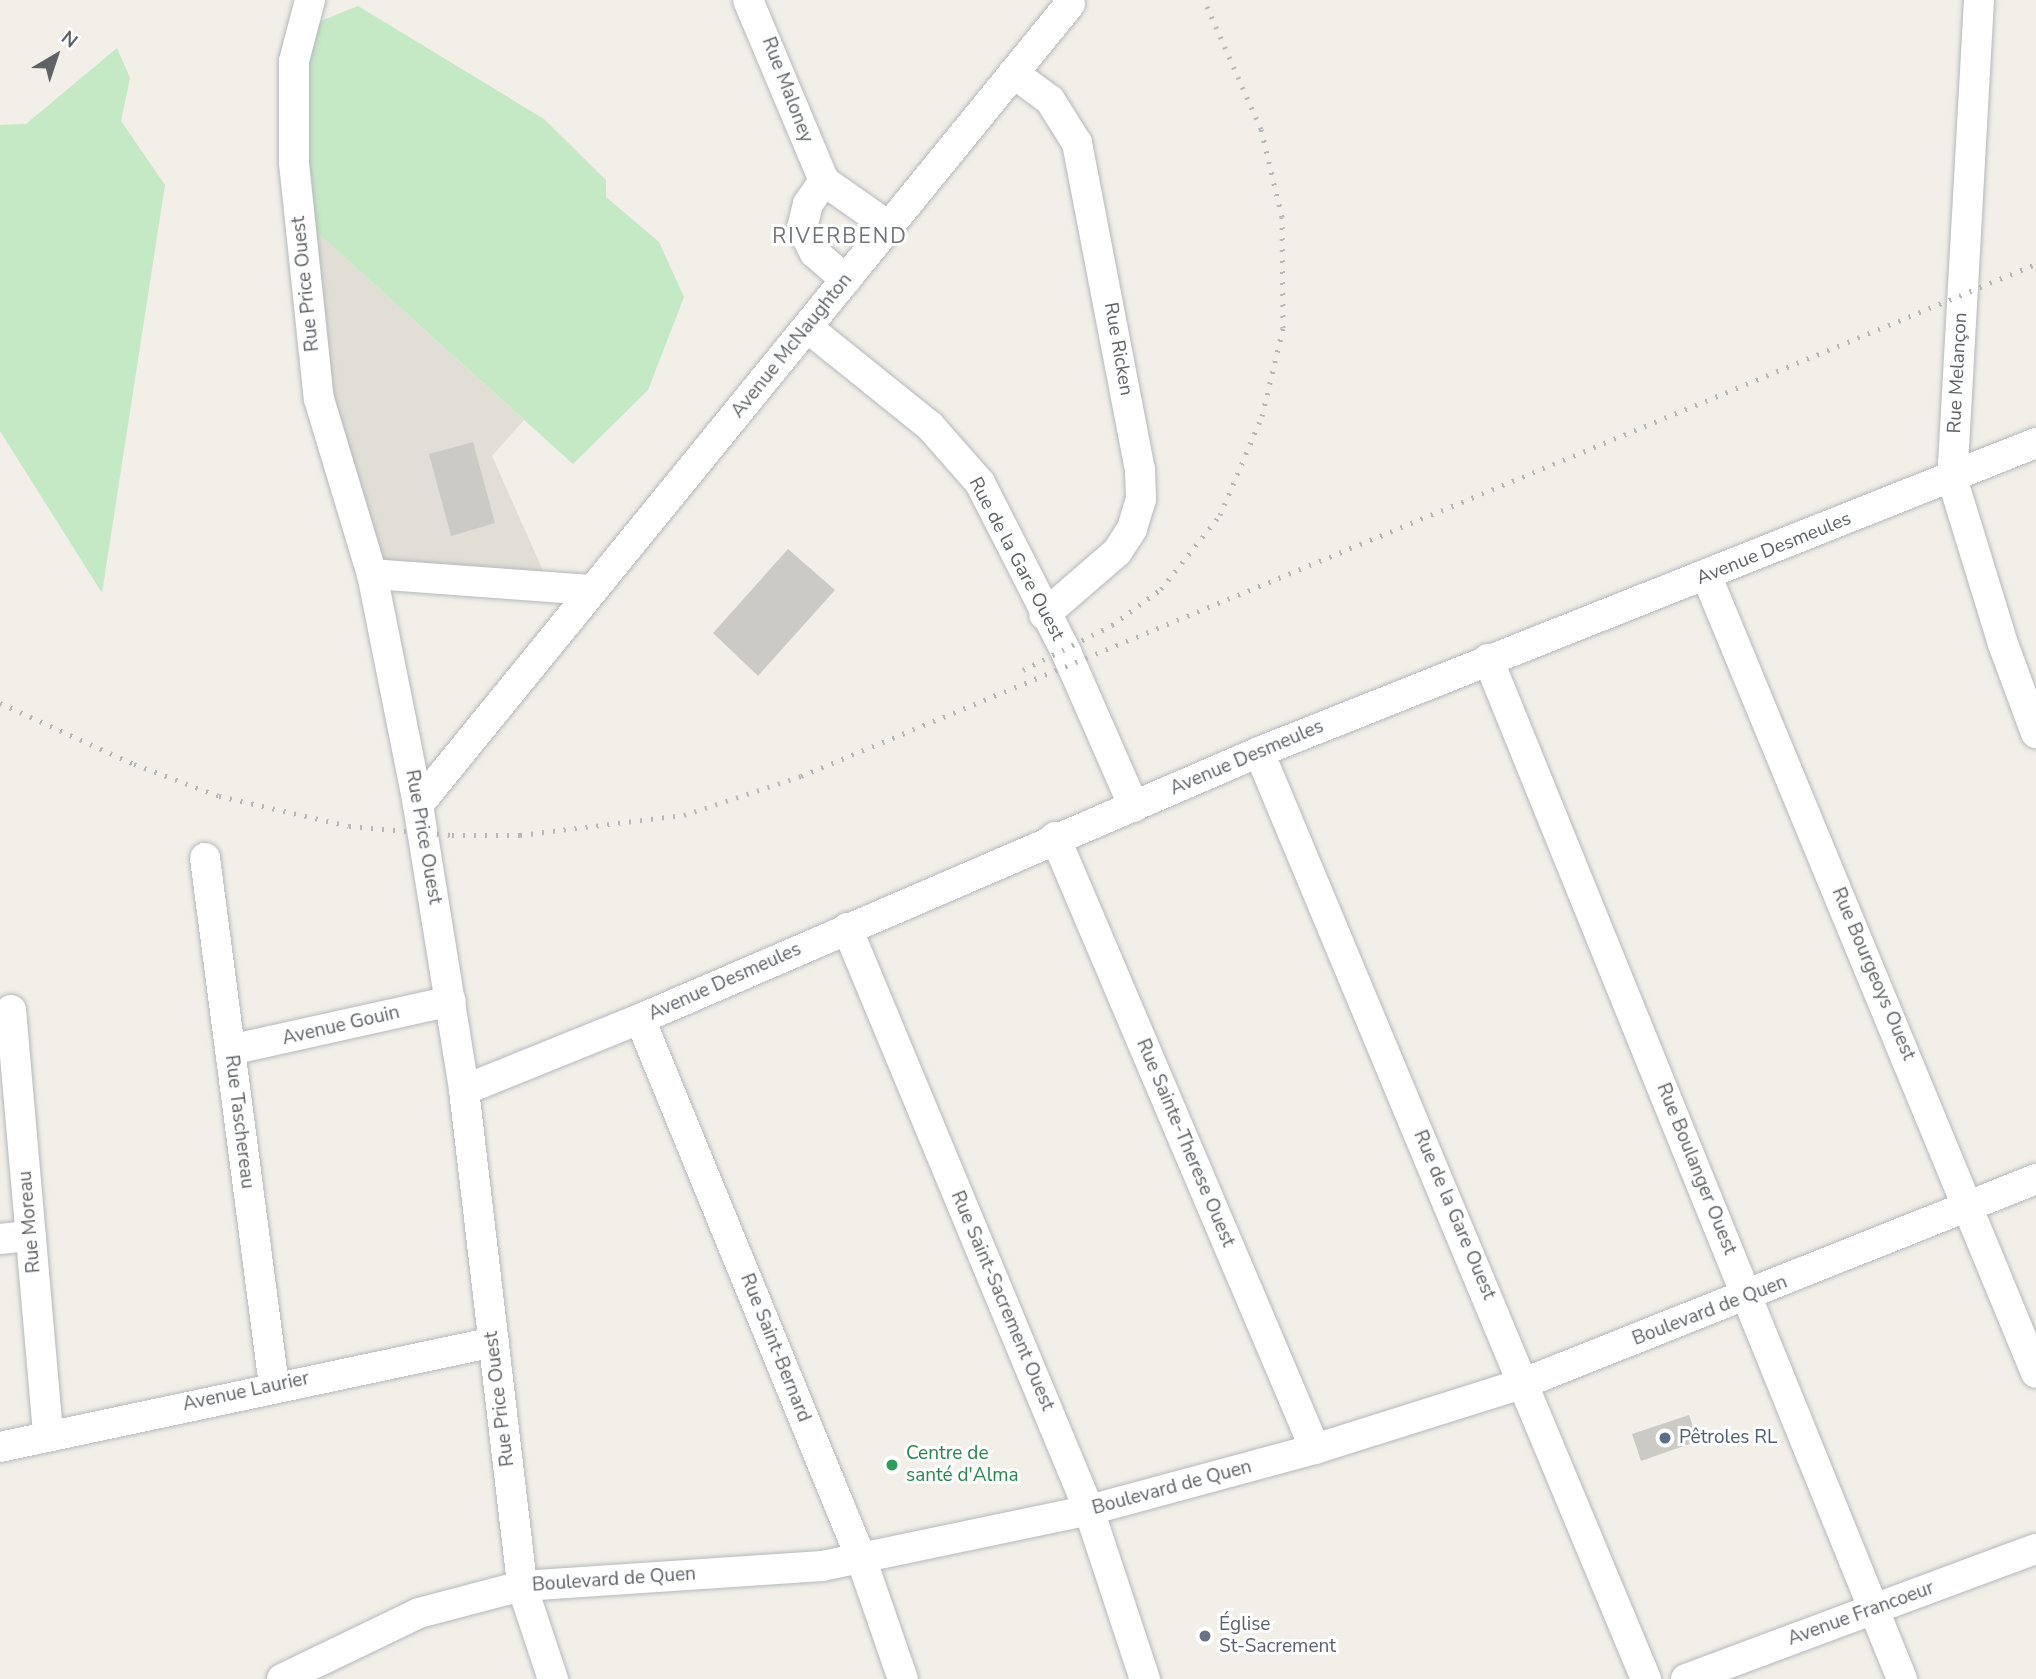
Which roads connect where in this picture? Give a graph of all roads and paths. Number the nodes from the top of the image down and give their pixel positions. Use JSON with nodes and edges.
{"nodes":[{"id":1,"x":310,"y":0,"type":"edge"},
{"id":2,"x":748,"y":0,"type":"edge"},
{"id":3,"x":1979,"y":0,"type":"edge"},
{"id":4,"x":1070,"y":4,"type":"dead end"},
{"id":5,"x":1013,"y":73,"type":"junction"},
{"id":6,"x":824,"y":181,"type":"junction"},
{"id":7,"x":888,"y":226,"type":"junction"},
{"id":8,"x":846,"y":280,"type":"junction"},
{"id":9,"x":808,"y":328,"type":"junction"},
{"id":10,"x":2036,"y":443,"type":"edge"},
{"id":11,"x":1952,"y":478,"type":"junction"},
{"id":12,"x":372,"y":574,"type":"junction"},
{"id":13,"x":1707,"y":576,"type":"junction"},
{"id":14,"x":592,"y":590,"type":"junction"},
{"id":15,"x":1044,"y":615,"type":"junction"},
{"id":16,"x":1488,"y":659,"type":"junction"},
{"id":17,"x":2036,"y":733,"type":"edge"},
{"id":18,"x":1259,"y":752,"type":"junction"},
{"id":19,"x":418,"y":805,"type":"junction"},
{"id":20,"x":1133,"y":807,"type":"junction"},
{"id":21,"x":1055,"y":837,"type":"junction"},
{"id":22,"x":205,"y":858,"type":"dead end"},
{"id":23,"x":847,"y":928,"type":"junction"},
{"id":24,"x":451,"y":1001,"type":"junction"},
{"id":25,"x":11,"y":1010,"type":"dead end"},
{"id":26,"x":640,"y":1019,"type":"junction"},
{"id":27,"x":230,"y":1050,"type":"junction"},
{"id":28,"x":8,"y":1073,"type":"edge"},
{"id":29,"x":464,"y":1090,"type":"junction"},
{"id":30,"x":2036,"y":1179,"type":"edge"},
{"id":31,"x":1970,"y":1208,"type":"junction"},
{"id":32,"x":31,"y":1236,"type":"junction"},
{"id":33,"x":0,"y":1238,"type":"edge"},
{"id":34,"x":1748,"y":1297,"type":"junction"},
{"id":35,"x":494,"y":1342,"type":"junction"},
{"id":36,"x":2036,"y":1373,"type":"edge"},
{"id":37,"x":1524,"y":1383,"type":"junction"},
{"id":38,"x":274,"y":1386,"type":"junction"},
{"id":39,"x":48,"y":1433,"type":"junction"},
{"id":40,"x":0,"y":1447,"type":"edge"},
{"id":41,"x":1315,"y":1449,"type":"junction"},
{"id":42,"x":1089,"y":1510,"type":"junction"},
{"id":43,"x":2036,"y":1549,"type":"edge"},
{"id":44,"x":861,"y":1558,"type":"junction"},
{"id":45,"x":522,"y":1586,"type":"junction"},
{"id":46,"x":1874,"y":1609,"type":"junction"},
{"id":47,"x":282,"y":1679,"type":"edge"},
{"id":48,"x":553,"y":1679,"type":"edge"},
{"id":49,"x":903,"y":1679,"type":"edge"},
{"id":50,"x":1145,"y":1679,"type":"edge"},
{"id":51,"x":1646,"y":1679,"type":"edge"},
{"id":52,"x":1686,"y":1679,"type":"edge"},
{"id":53,"x":1902,"y":1679,"type":"edge"}],
"edges":[{"from":1,"to":12,"type":"street","name":"Rue Price Ouest"},
{"from":2,"to":6,"type":"street","name":"Rue Maloney"},
{"from":3,"to":11,"type":"street","name":"Rue Melançon"},
{"from":4,"to":5,"type":"street","name":"Avenue McNaughton"},
{"from":5,"to":7,"type":"street","name":"Avenue McNaughton"},
{"from":5,"to":15,"type":"street","name":"Rue Ricken"},
{"from":6,"to":7,"type":"street"},
{"from":6,"to":8,"type":"street"},
{"from":7,"to":8,"type":"street","name":"Avenue McNaughton"},
{"from":8,"to":9,"type":"street","name":"Avenue McNaughton"},
{"from":9,"to":14,"type":"street","name":"Avenue McNaughton"},
{"from":9,"to":15,"type":"street","name":"Rue de la Gare Ouest"},
{"from":10,"to":11,"type":"street","name":"Avenue Desmeules"},
{"from":11,"to":13,"type":"street","name":"Avenue Desmeules"},
{"from":11,"to":17,"type":"street","name":"Rue Melançon"},
{"from":12,"to":14,"type":"street"},
{"from":12,"to":19,"type":"street","name":"Rue Price Ouest"},
{"from":13,"to":16,"type":"street","name":"Avenue Desmeules"},
{"from":13,"to":31,"type":"street","name":"Rue Bourgeoys Ouest"},
{"from":14,"to":19,"type":"street","name":"Avenue McNaughton"},
{"from":15,"to":20,"type":"street","name":"Rue de la Gare Ouest"},
{"from":16,"to":18,"type":"street","name":"Avenue Desmeules"},
{"from":16,"to":34,"type":"street","name":"Rue Boulanger Ouest"},
{"from":18,"to":20,"type":"street","name":"Avenue Desmeules"},
{"from":18,"to":37,"type":"street","name":"Rue de la Gare Ouest"},
{"from":19,"to":24,"type":"street","name":"Rue Price Ouest"},
{"from":20,"to":21,"type":"street","name":"Avenue Desmeules"},
{"from":21,"to":23,"type":"street","name":"Avenue Desmeules"},
{"from":21,"to":41,"type":"street","name":"Rue Sainte-Therese Ouest"},
{"from":22,"to":27,"type":"street","name":"Rue Taschereau"},
{"from":23,"to":26,"type":"street","name":"Avenue Desmeules"},
{"from":23,"to":42,"type":"street","name":"Rue Saint-Sacrement Ouest"},
{"from":24,"to":27,"type":"street","name":"Avenue Gouin"},
{"from":24,"to":29,"type":"street","name":"Rue Price Ouest"},
{"from":25,"to":28,"type":"street","name":"Rue Moreau"},
{"from":26,"to":29,"type":"street","name":"Avenue Desmeules"},
{"from":26,"to":44,"type":"street","name":"Rue Saint-Bernard"},
{"from":27,"to":38,"type":"street","name":"Rue Taschereau"},
{"from":28,"to":32,"type":"street","name":"Rue Moreau"},
{"from":29,"to":35,"type":"street","name":"Rue Price Ouest"},
{"from":30,"to":31,"type":"street","name":"Boulevard de Quen"},
{"from":31,"to":34,"type":"street","name":"Boulevard de Quen"},
{"from":31,"to":36,"type":"street","name":"Rue Bourgeoys Ouest"},
{"from":32,"to":33,"type":"street"},
{"from":32,"to":39,"type":"street","name":"Rue Moreau"},
{"from":34,"to":37,"type":"street","name":"Boulevard de Quen"},
{"from":34,"to":46,"type":"street","name":"Rue Boulanger Ouest"},
{"from":35,"to":38,"type":"street","name":"Avenue Laurier"},
{"from":35,"to":45,"type":"street","name":"Rue Price Ouest"},
{"from":37,"to":41,"type":"street","name":"Boulevard de Quen"},
{"from":37,"to":51,"type":"street","name":"Rue de la Gare Ouest"},
{"from":38,"to":39,"type":"street","name":"Avenue Laurier"},
{"from":39,"to":40,"type":"street","name":"Avenue Laurier"},
{"from":41,"to":42,"type":"street","name":"Boulevard de Quen"},
{"from":42,"to":44,"type":"street","name":"Boulevard de Quen"},
{"from":42,"to":50,"type":"street","name":"Rue Saint-Sacrement Ouest"},
{"from":43,"to":46,"type":"street","name":"Avenue Francoeur"},
{"from":44,"to":45,"type":"street","name":"Boulevard de Quen"},
{"from":44,"to":49,"type":"street","name":"Rue Saint-Bernard"},
{"from":45,"to":47,"type":"street","name":"Boulevard de Quen"},
{"from":45,"to":48,"type":"street","name":"Rue Price Ouest"},
{"from":46,"to":52,"type":"street","name":"Avenue Francoeur"},
{"from":46,"to":53,"type":"street","name":"Rue Boulanger Ouest"}]}
